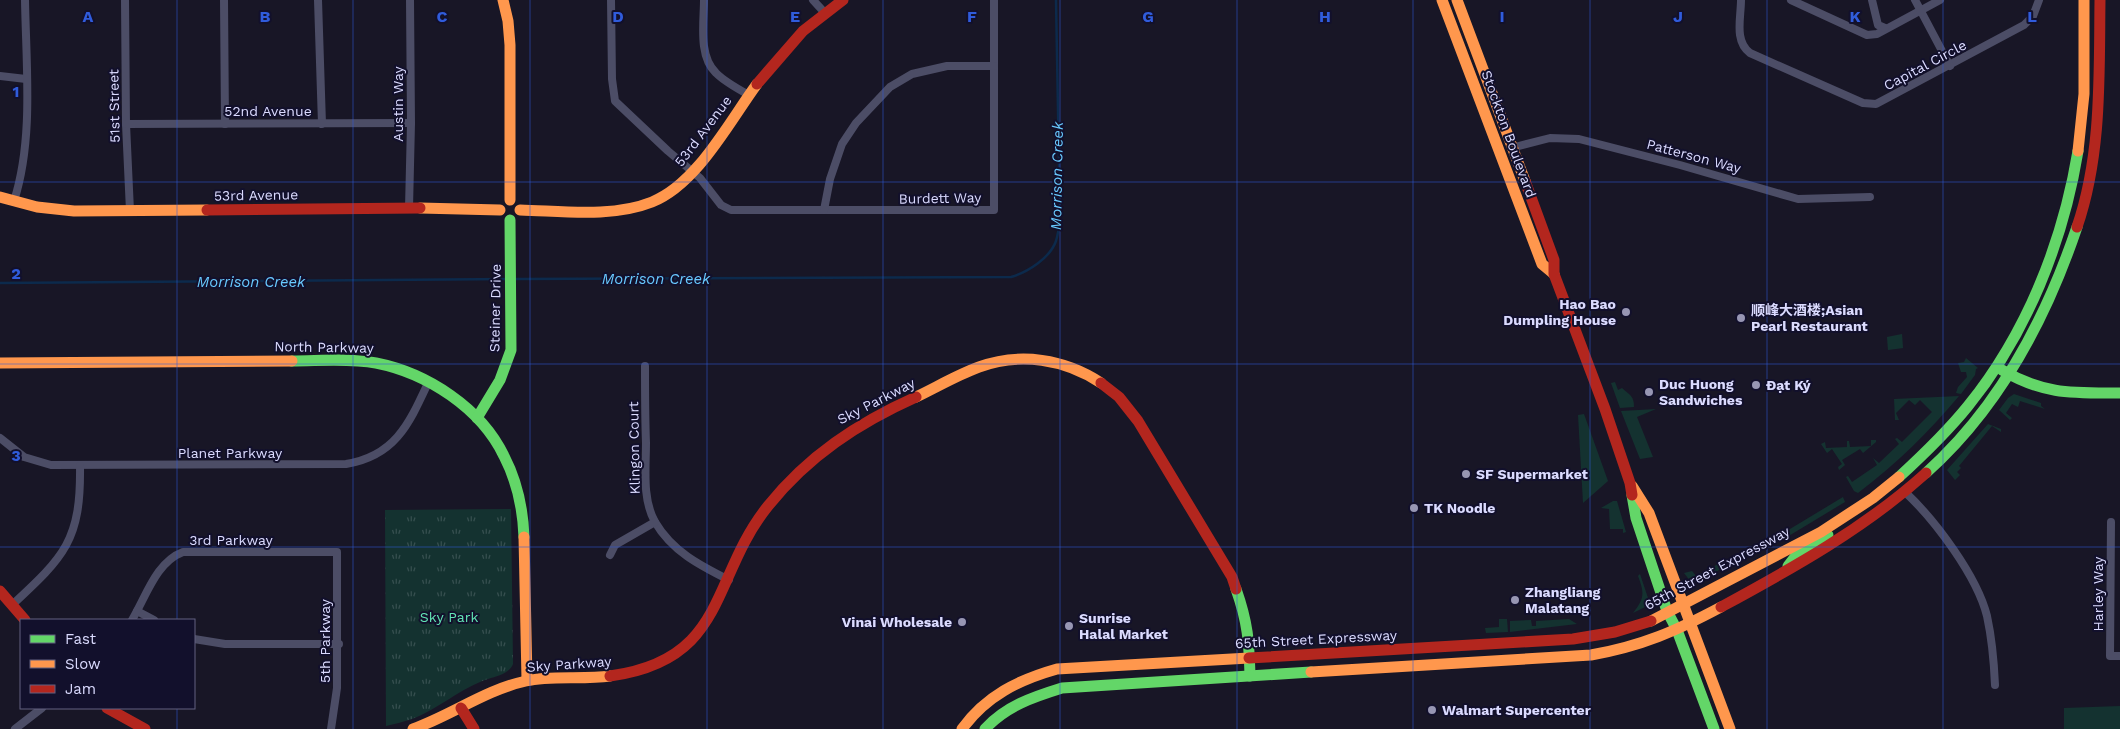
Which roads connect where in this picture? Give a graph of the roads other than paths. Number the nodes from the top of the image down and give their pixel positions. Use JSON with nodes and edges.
{"nodes":[{"id":1,"x":25,"y":0,"type":"edge"},
{"id":2,"x":125,"y":0,"type":"edge"},
{"id":3,"x":224,"y":0,"type":"edge"},
{"id":4,"x":318,"y":0,"type":"edge"},
{"id":5,"x":410,"y":0,"type":"edge"},
{"id":6,"x":503,"y":0,"type":"edge"},
{"id":7,"x":611,"y":0,"type":"edge"},
{"id":8,"x":704,"y":0,"type":"edge"},
{"id":9,"x":813,"y":0,"type":"edge"},
{"id":10,"x":843,"y":0,"type":"edge"},
{"id":11,"x":994,"y":0,"type":"edge"},
{"id":12,"x":1442,"y":0,"type":"edge"},
{"id":13,"x":1457,"y":0,"type":"edge"},
{"id":14,"x":1742,"y":0,"type":"edge"},
{"id":15,"x":1791,"y":0,"type":"edge"},
{"id":16,"x":1872,"y":0,"type":"edge"},
{"id":17,"x":1915,"y":0,"type":"edge"},
{"id":18,"x":1940,"y":0,"type":"edge"},
{"id":19,"x":2039,"y":0,"type":"edge"},
{"id":20,"x":2084,"y":0,"type":"edge"},
{"id":21,"x":2100,"y":0,"type":"edge"},
{"id":22,"x":1922,"y":10,"type":"junction"},
{"id":23,"x":824,"y":12,"type":"junction"},
{"id":24,"x":1885,"y":28,"type":"junction"},
{"id":25,"x":994,"y":66,"type":"junction"},
{"id":26,"x":1950,"y":66,"type":"junction"},
{"id":27,"x":0,"y":76,"type":"edge"},
{"id":28,"x":26,"y":79,"type":"junction"},
{"id":29,"x":1475,"y":85,"type":"junction"},
{"id":30,"x":749,"y":96,"type":"junction"},
{"id":31,"x":411,"y":123,"type":"junction"},
{"id":32,"x":126,"y":124,"type":"junction"},
{"id":33,"x":225,"y":124,"type":"junction"},
{"id":34,"x":322,"y":124,"type":"junction"},
{"id":35,"x":1511,"y":148,"type":"junction"},
{"id":36,"x":693,"y":172,"type":"junction"},
{"id":37,"x":0,"y":197,"type":"edge"},
{"id":38,"x":1870,"y":197,"type":"dead end"},
{"id":39,"x":510,"y":200,"type":"junction"},
{"id":40,"x":14,"y":201,"type":"junction"},
{"id":41,"x":409,"y":208,"type":"junction"},
{"id":42,"x":500,"y":210,"type":"junction"},
{"id":43,"x":520,"y":210,"type":"junction"},
{"id":44,"x":824,"y":210,"type":"junction"},
{"id":45,"x":130,"y":211,"type":"junction"},
{"id":46,"x":510,"y":220,"type":"junction"},
{"id":47,"x":1554,"y":274,"type":"junction"},
{"id":48,"x":0,"y":363,"type":"edge"},
{"id":49,"x":645,"y":366,"type":"dead end"},
{"id":50,"x":1995,"y":366,"type":"junction"},
{"id":51,"x":2008,"y":374,"type":"junction"},
{"id":52,"x":428,"y":383,"type":"junction"},
{"id":53,"x":2120,"y":393,"type":"edge"},
{"id":54,"x":476,"y":418,"type":"junction"},
{"id":55,"x":0,"y":438,"type":"edge"},
{"id":56,"x":1938,"y":440,"type":"junction"},
{"id":57,"x":80,"y":466,"type":"junction"},
{"id":58,"x":1630,"y":482,"type":"junction"},
{"id":59,"x":1905,"y":492,"type":"junction"},
{"id":60,"x":1860,"y":506,"type":"junction"},
{"id":61,"x":655,"y":522,"type":"junction"},
{"id":62,"x":2111,"y":522,"type":"dead end"},
{"id":63,"x":337,"y":552,"type":"joint"},
{"id":64,"x":610,"y":556,"type":"dead end"},
{"id":65,"x":1784,"y":572,"type":"junction"},
{"id":66,"x":729,"y":580,"type":"junction"},
{"id":67,"x":0,"y":591,"type":"edge"},
{"id":68,"x":12,"y":605,"type":"junction"},
{"id":69,"x":1684,"y":605,"type":"junction"},
{"id":70,"x":138,"y":611,"type":"junction"},
{"id":71,"x":1667,"y":612,"type":"junction"},
{"id":72,"x":24,"y":619,"type":"edge"},
{"id":73,"x":133,"y":619,"type":"edge"},
{"id":74,"x":152,"y":619,"type":"edge"},
{"id":75,"x":1691,"y":623,"type":"junction"},
{"id":76,"x":1677,"y":630,"type":"junction"},
{"id":77,"x":195,"y":638,"type":"edge"},
{"id":78,"x":1544,"y":641,"type":"junction"},
{"id":79,"x":339,"y":644,"type":"junction"},
{"id":80,"x":1467,"y":646,"type":"junction"},
{"id":81,"x":2120,"y":656,"type":"edge"},
{"id":82,"x":1249,"y":658,"type":"junction"},
{"id":83,"x":1480,"y":661,"type":"junction"},
{"id":84,"x":1406,"y":666,"type":"junction"},
{"id":85,"x":1250,"y":676,"type":"junction"},
{"id":86,"x":527,"y":680,"type":"junction"},
{"id":87,"x":1995,"y":685,"type":"dead end"},
{"id":88,"x":461,"y":708,"type":"junction"},
{"id":89,"x":41,"y":709,"type":"edge"},
{"id":90,"x":109,"y":709,"type":"edge"},
{"id":91,"x":16,"y":729,"type":"edge"},
{"id":92,"x":145,"y":729,"type":"edge"},
{"id":93,"x":331,"y":729,"type":"edge"},
{"id":94,"x":413,"y":729,"type":"edge"},
{"id":95,"x":474,"y":729,"type":"edge"},
{"id":96,"x":962,"y":729,"type":"edge"},
{"id":97,"x":985,"y":729,"type":"edge"},
{"id":98,"x":1714,"y":729,"type":"edge"},
{"id":99,"x":1730,"y":729,"type":"edge"}],
"edges":[{"from":1,"to":28,"type":"street"},
{"from":2,"to":32,"type":"street","name":"51st Street"},
{"from":3,"to":33,"type":"street"},
{"from":4,"to":34,"type":"street"},
{"from":5,"to":31,"type":"street","name":"Austin Way"},
{"from":6,"to":39,"type":"main road"},
{"from":7,"to":36,"type":"street","name":"Burdett Way"},
{"from":8,"to":30,"type":"street"},
{"from":9,"to":23,"type":"street"},
{"from":10,"to":23,"type":"main road","name":"53rd Avenue"},
{"from":11,"to":25,"type":"street","name":"Burdett Way"},
{"from":12,"to":29,"type":"main road","name":"Stockton Boulevard"},
{"from":13,"to":35,"type":"main road","name":"Stockton Boulevard"},
{"from":14,"to":26,"type":"street","name":"Capital Circle"},
{"from":15,"to":24,"type":"street"},
{"from":16,"to":24,"type":"street"},
{"from":17,"to":22,"type":"street"},
{"from":18,"to":22,"type":"street"},
{"from":19,"to":26,"type":"street","name":"Capital Circle"},
{"from":20,"to":50,"type":"main road","name":"65th Street Expressway"},
{"from":21,"to":51,"type":"main road"},
{"from":22,"to":24,"type":"street"},
{"from":22,"to":26,"type":"street"},
{"from":23,"to":30,"type":"main road","name":"53rd Avenue"},
{"from":25,"to":44,"type":"street"},
{"from":25,"to":44,"type":"street","name":"Burdett Way"},
{"from":27,"to":28,"type":"street"},
{"from":28,"to":40,"type":"street"},
{"from":29,"to":35,"type":"main road"},
{"from":29,"to":47,"type":"main road","name":"Stockton Boulevard"},
{"from":30,"to":36,"type":"main road","name":"53rd Avenue"},
{"from":31,"to":34,"type":"street","name":"52nd Avenue"},
{"from":31,"to":41,"type":"street","name":"Austin Way"},
{"from":32,"to":33,"type":"street","name":"52nd Avenue"},
{"from":32,"to":45,"type":"street","name":"51st Street"},
{"from":33,"to":34,"type":"street","name":"52nd Avenue"},
{"from":35,"to":38,"type":"street","name":"Patterson Way"},
{"from":35,"to":47,"type":"main road","name":"Stockton Boulevard"},
{"from":36,"to":43,"type":"main road","name":"53rd Avenue"},
{"from":36,"to":44,"type":"street","name":"Burdett Way"},
{"from":37,"to":40,"type":"main road","name":"53rd Avenue"},
{"from":39,"to":42,"type":"main road"},
{"from":39,"to":43,"type":"main road"},
{"from":40,"to":45,"type":"main road","name":"53rd Avenue"},
{"from":41,"to":42,"type":"main road","name":"53rd Avenue"},
{"from":41,"to":45,"type":"main road","name":"53rd Avenue"},
{"from":42,"to":46,"type":"main road"},
{"from":43,"to":46,"type":"main road"},
{"from":46,"to":54,"type":"main road","name":"Steiner Drive"},
{"from":47,"to":58,"type":"main road","name":"Stockton Boulevard"},
{"from":48,"to":52,"type":"main road","name":"North Parkway"},
{"from":49,"to":61,"type":"street","name":"Klingon Court"},
{"from":50,"to":51,"type":"main road"},
{"from":50,"to":56,"type":"main road","name":"65th Street Expressway"},
{"from":51,"to":53,"type":"main road"},
{"from":51,"to":59,"type":"main road"},
{"from":52,"to":54,"type":"main road","name":"North Parkway"},
{"from":52,"to":57,"type":"street","name":"Planet Parkway"},
{"from":54,"to":86,"type":"main road","name":"North Parkway"},
{"from":55,"to":57,"type":"street","name":"Planet Parkway"},
{"from":56,"to":59,"type":"main road"},
{"from":56,"to":60,"type":"main road","name":"65th Street Expressway"},
{"from":57,"to":68,"type":"street"},
{"from":58,"to":69,"type":"main road","name":"Stockton Boulevard"},
{"from":58,"to":71,"type":"main road","name":"Stockton Boulevard"},
{"from":59,"to":65,"type":"main road"},
{"from":59,"to":87,"type":"street"},
{"from":60,"to":65,"type":"main road"},
{"from":60,"to":69,"type":"main road","name":"65th Street Expressway"},
{"from":61,"to":64,"type":"street"},
{"from":61,"to":66,"type":"street","name":"Klingon Court"},
{"from":62,"to":81,"type":"street","name":"Harley Way"},
{"from":63,"to":70,"type":"street","name":"3rd Parkway"},
{"from":63,"to":79,"type":"street","name":"5th Parkway"},
{"from":65,"to":75,"type":"main road"},
{"from":66,"to":82,"type":"main road","name":"Sky Parkway"},
{"from":66,"to":86,"type":"main road","name":"Sky Parkway"},
{"from":67,"to":68,"type":"main road"},
{"from":68,"to":72,"type":"main road"},
{"from":69,"to":71,"type":"main road","name":"65th Street Expressway"},
{"from":69,"to":75,"type":"main road","name":"Stockton Boulevard"},
{"from":70,"to":73,"type":"street","name":"3rd Parkway"},
{"from":70,"to":74,"type":"street"},
{"from":71,"to":76,"type":"main road","name":"Stockton Boulevard"},
{"from":71,"to":78,"type":"main road","name":"65th Street Expressway"},
{"from":75,"to":76,"type":"main road"},
{"from":75,"to":99,"type":"main road","name":"Stockton Boulevard"},
{"from":76,"to":83,"type":"main road"},
{"from":76,"to":98,"type":"main road","name":"Stockton Boulevard"},
{"from":77,"to":79,"type":"street"},
{"from":78,"to":80,"type":"main road","name":"65th Street Expressway"},
{"from":78,"to":83,"type":"main road"},
{"from":79,"to":93,"type":"street","name":"5th Parkway"},
{"from":80,"to":82,"type":"main road","name":"65th Street Expressway"},
{"from":80,"to":84,"type":"main road"},
{"from":82,"to":85,"type":"main road","name":"Sky Parkway"},
{"from":82,"to":96,"type":"main road","name":"65th Street Expressway"},
{"from":83,"to":84,"type":"main road"},
{"from":84,"to":85,"type":"main road"},
{"from":85,"to":97,"type":"main road"},
{"from":86,"to":88,"type":"main road","name":"Sky Parkway"},
{"from":88,"to":94,"type":"main road","name":"Sky Parkway"},
{"from":88,"to":95,"type":"main road"},
{"from":89,"to":91,"type":"street"},
{"from":90,"to":92,"type":"main road"}]}
